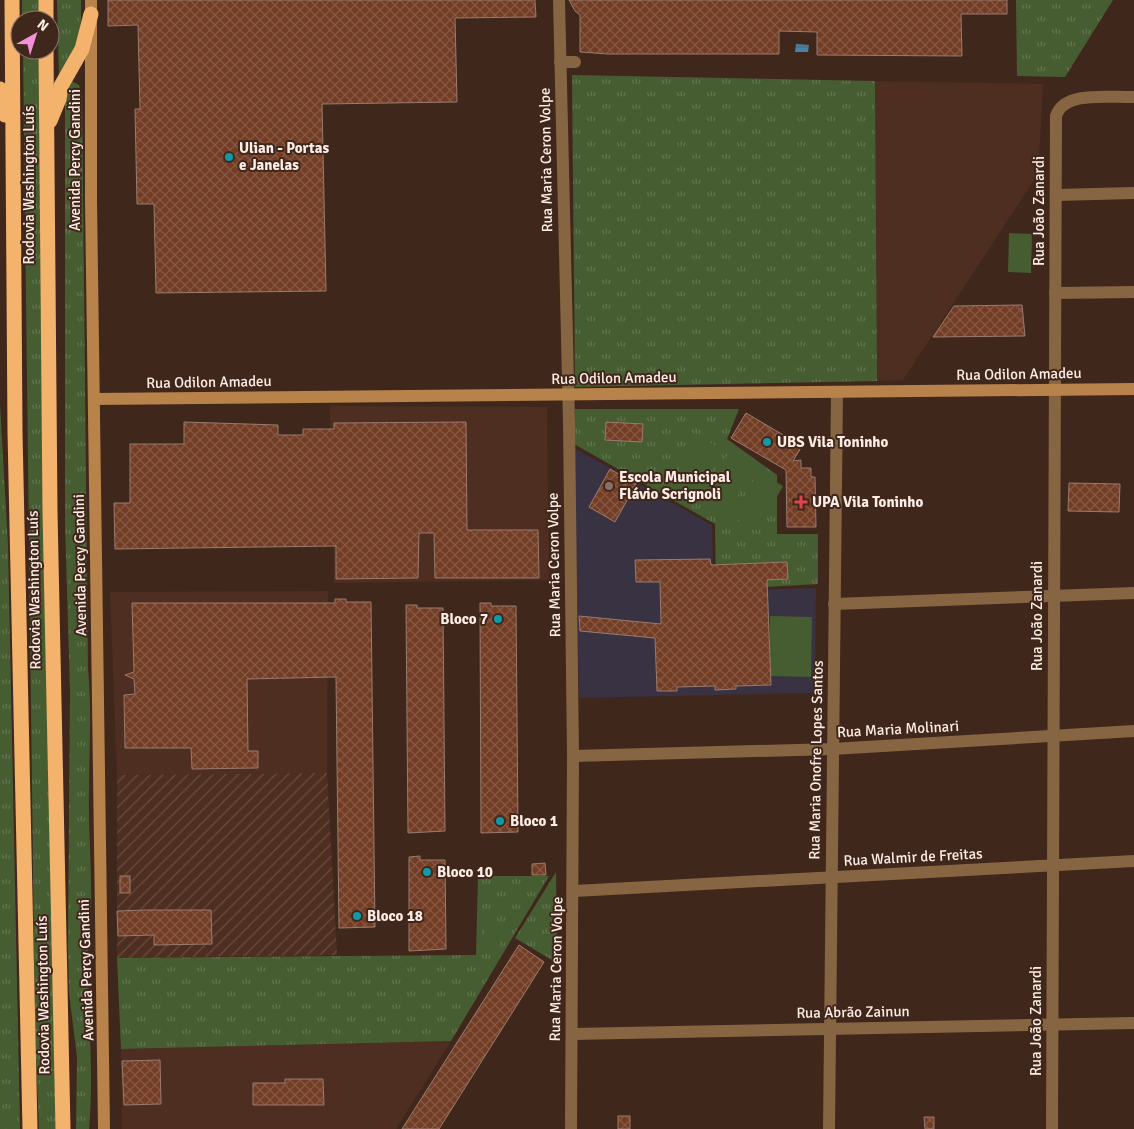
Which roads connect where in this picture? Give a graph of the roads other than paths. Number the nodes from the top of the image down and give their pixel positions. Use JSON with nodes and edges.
{"nodes":[{"id":1,"x":12,"y":0,"type":"edge"},
{"id":2,"x":559,"y":0,"type":"edge"},
{"id":3,"x":91,"y":7,"type":"edge"},
{"id":4,"x":46,"y":60,"type":"edge"},
{"id":5,"x":560,"y":62,"type":"junction"},
{"id":6,"x":575,"y":62,"type":"dead end"},
{"id":7,"x":0,"y":89,"type":"edge"},
{"id":8,"x":1134,"y":97,"type":"edge"},
{"id":9,"x":46,"y":130,"type":"junction"},
{"id":10,"x":13,"y":144,"type":"junction"},
{"id":11,"x":1134,"y":193,"type":"edge"},
{"id":12,"x":1056,"y":194,"type":"junction"},
{"id":13,"x":1055,"y":292,"type":"junction"},
{"id":14,"x":1134,"y":292,"type":"edge"},
{"id":15,"x":1134,"y":389,"type":"edge"},
{"id":16,"x":1055,"y":390,"type":"junction"},
{"id":17,"x":837,"y":392,"type":"junction"},
{"id":18,"x":567,"y":395,"type":"junction"},
{"id":19,"x":94,"y":399,"type":"junction"},
{"id":20,"x":1134,"y":592,"type":"edge"},
{"id":21,"x":1054,"y":596,"type":"junction"},
{"id":22,"x":834,"y":604,"type":"junction"},
{"id":23,"x":1134,"y":732,"type":"edge"},
{"id":24,"x":1053,"y":737,"type":"junction"},
{"id":25,"x":832,"y":750,"type":"junction"},
{"id":26,"x":573,"y":756,"type":"junction"},
{"id":27,"x":1134,"y":861,"type":"edge"},
{"id":28,"x":1053,"y":866,"type":"junction"},
{"id":29,"x":831,"y":877,"type":"junction"},
{"id":30,"x":574,"y":891,"type":"junction"},
{"id":31,"x":1134,"y":1023,"type":"edge"},
{"id":32,"x":1052,"y":1025,"type":"junction"},
{"id":33,"x":830,"y":1028,"type":"junction"},
{"id":34,"x":572,"y":1034,"type":"junction"},
{"id":35,"x":30,"y":1129,"type":"edge"},
{"id":36,"x":63,"y":1129,"type":"edge"},
{"id":37,"x":104,"y":1129,"type":"edge"},
{"id":38,"x":571,"y":1129,"type":"edge"},
{"id":39,"x":829,"y":1129,"type":"edge"},
{"id":40,"x":1052,"y":1129,"type":"edge"}],
"edges":[{"from":1,"to":10,"type":"highway","name":"Rodovia Washington Luís"},
{"from":2,"to":5,"type":"street","name":"Rua Maria Ceron Volpe"},
{"from":3,"to":9,"type":"highway"},
{"from":3,"to":19,"type":"main road","name":"Avenida Percy Gandini"},
{"from":4,"to":9,"type":"highway","name":"Rodovia Washington Luís"},
{"from":5,"to":6,"type":"street"},
{"from":5,"to":18,"type":"street","name":"Rua Maria Ceron Volpe"},
{"from":7,"to":10,"type":"highway"},
{"from":8,"to":12,"type":"street","name":"Rua João Zanardi"},
{"from":9,"to":36,"type":"highway","name":"Rodovia Washington Luís"},
{"from":10,"to":35,"type":"highway","name":"Rodovia Washington Luís"},
{"from":11,"to":12,"type":"street"},
{"from":12,"to":13,"type":"street","name":"Rua João Zanardi"},
{"from":13,"to":14,"type":"street"},
{"from":13,"to":16,"type":"street","name":"Rua João Zanardi"},
{"from":15,"to":16,"type":"main road","name":"Rua Odilon Amadeu"},
{"from":16,"to":17,"type":"main road","name":"Rua Odilon Amadeu"},
{"from":16,"to":21,"type":"street","name":"Rua João Zanardi"},
{"from":17,"to":18,"type":"main road","name":"Rua Odilon Amadeu"},
{"from":17,"to":22,"type":"street","name":"Rua Maria Onofre Lopes Santos"},
{"from":18,"to":19,"type":"main road","name":"Rua Odilon Amadeu"},
{"from":18,"to":26,"type":"street","name":"Rua Maria Ceron Volpe"},
{"from":19,"to":37,"type":"main road","name":"Avenida Percy Gandini"},
{"from":20,"to":21,"type":"street"},
{"from":21,"to":22,"type":"street"},
{"from":21,"to":24,"type":"street","name":"Rua João Zanardi"},
{"from":22,"to":25,"type":"street","name":"Rua Maria Onofre Lopes Santos"},
{"from":23,"to":24,"type":"street","name":"Rua Maria Molinari"},
{"from":24,"to":25,"type":"street","name":"Rua Maria Molinari"},
{"from":24,"to":28,"type":"street","name":"Rua João Zanardi"},
{"from":25,"to":26,"type":"street","name":"Rua Maria Molinari"},
{"from":25,"to":29,"type":"street","name":"Rua Maria Onofre Lopes Santos"},
{"from":26,"to":30,"type":"street","name":"Rua Maria Ceron Volpe"},
{"from":27,"to":28,"type":"street","name":"Rua Walmir de Freitas"},
{"from":28,"to":29,"type":"street","name":"Rua Walmir de Freitas"},
{"from":28,"to":32,"type":"street","name":"Rua João Zanardi"},
{"from":29,"to":30,"type":"street","name":"Rua Walmir de Freitas"},
{"from":29,"to":33,"type":"street","name":"Rua Maria Onofre Lopes Santos"},
{"from":30,"to":34,"type":"street","name":"Rua Maria Ceron Volpe"},
{"from":31,"to":32,"type":"street","name":"Rua Abrão Zainun"},
{"from":32,"to":33,"type":"street","name":"Rua Abrão Zainun"},
{"from":32,"to":40,"type":"street","name":"Rua João Zanardi"},
{"from":33,"to":34,"type":"street","name":"Rua Abrão Zainun"},
{"from":33,"to":39,"type":"street","name":"Rua Maria Onofre Lopes Santos"},
{"from":34,"to":38,"type":"street","name":"Rua Maria Ceron Volpe"}]}
